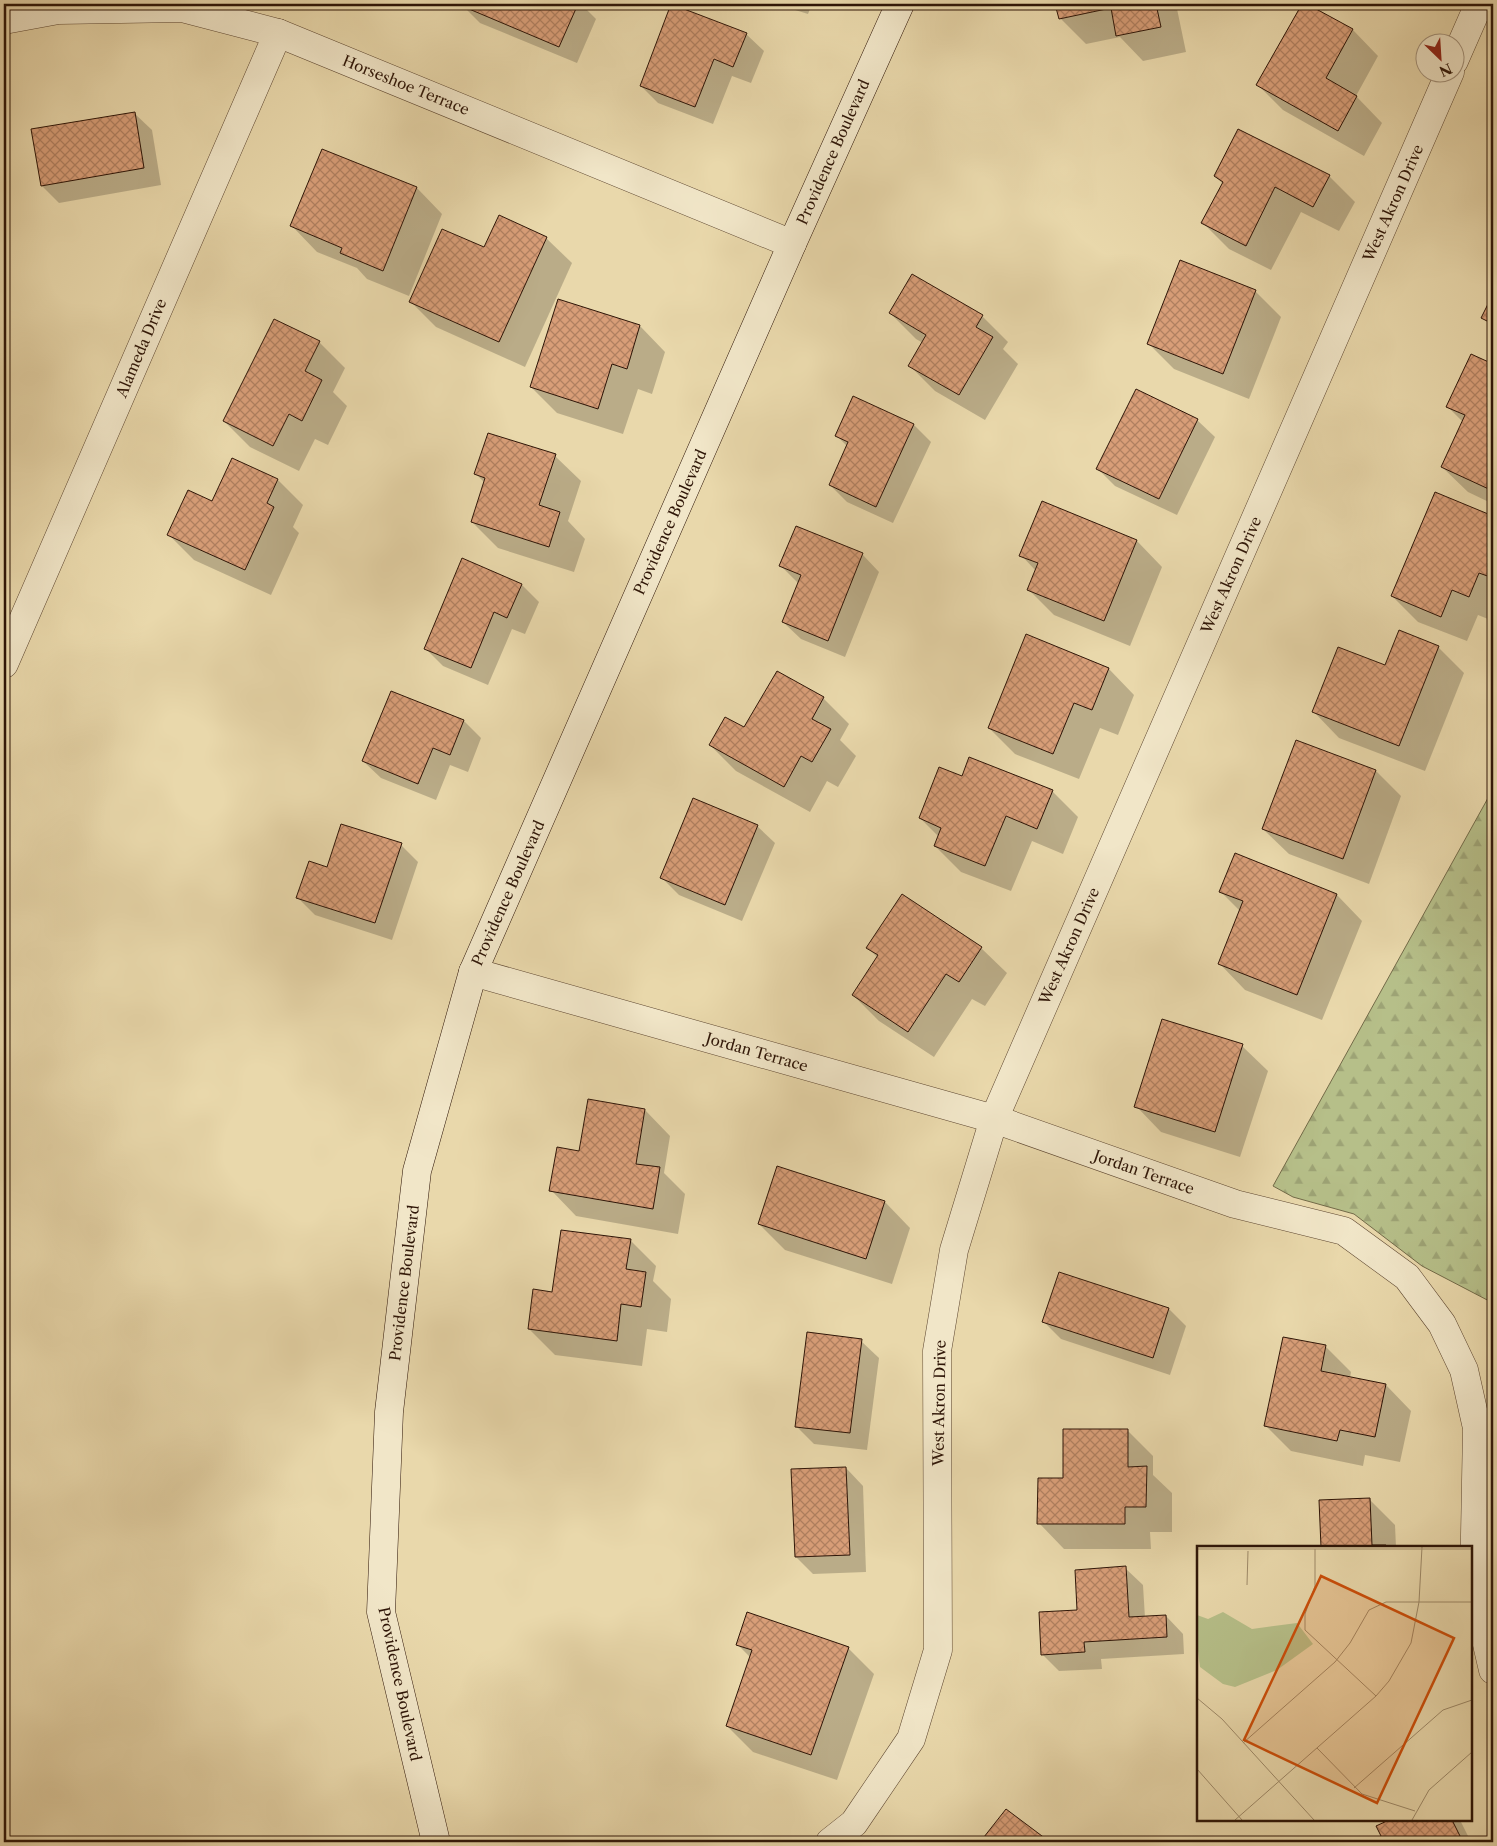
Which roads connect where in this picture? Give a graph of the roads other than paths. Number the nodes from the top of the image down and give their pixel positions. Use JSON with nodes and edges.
{"nodes":[{"id":1,"x":900,"y":4,"type":"edge"},
{"id":2,"x":1480,"y":4,"type":"edge"},
{"id":3,"x":4,"y":20,"type":"edge"},
{"id":4,"x":278,"y":33,"type":"junction"},
{"id":5,"x":1464,"y":39,"type":"edge"},
{"id":6,"x":1446,"y":82,"type":"edge"},
{"id":7,"x":792,"y":244,"type":"junction"},
{"id":8,"x":4,"y":664,"type":"edge"},
{"id":9,"x":473,"y":972,"type":"junction"},
{"id":10,"x":994,"y":1119,"type":"junction"},
{"id":11,"x":1493,"y":1670,"type":"edge"},
{"id":12,"x":436,"y":1842,"type":"edge"},
{"id":13,"x":830,"y":1842,"type":"edge"}],
"edges":[{"from":1,"to":7,"type":"street","name":"Providence Boulevard"},
{"from":2,"to":5,"type":"street"},
{"from":3,"to":4,"type":"street","name":"Horseshoe Terrace"},
{"from":4,"to":7,"type":"street","name":"Horseshoe Terrace"},
{"from":4,"to":8,"type":"street","name":"Alameda Drive"},
{"from":6,"to":10,"type":"street","name":"West Akron Drive"},
{"from":7,"to":9,"type":"street","name":"Providence Boulevard"},
{"from":9,"to":10,"type":"street","name":"Jordan Terrace"},
{"from":9,"to":12,"type":"street","name":"Providence Boulevard"},
{"from":10,"to":11,"type":"street","name":"Jordan Terrace"},
{"from":10,"to":13,"type":"street","name":"West Akron Drive"}]}
